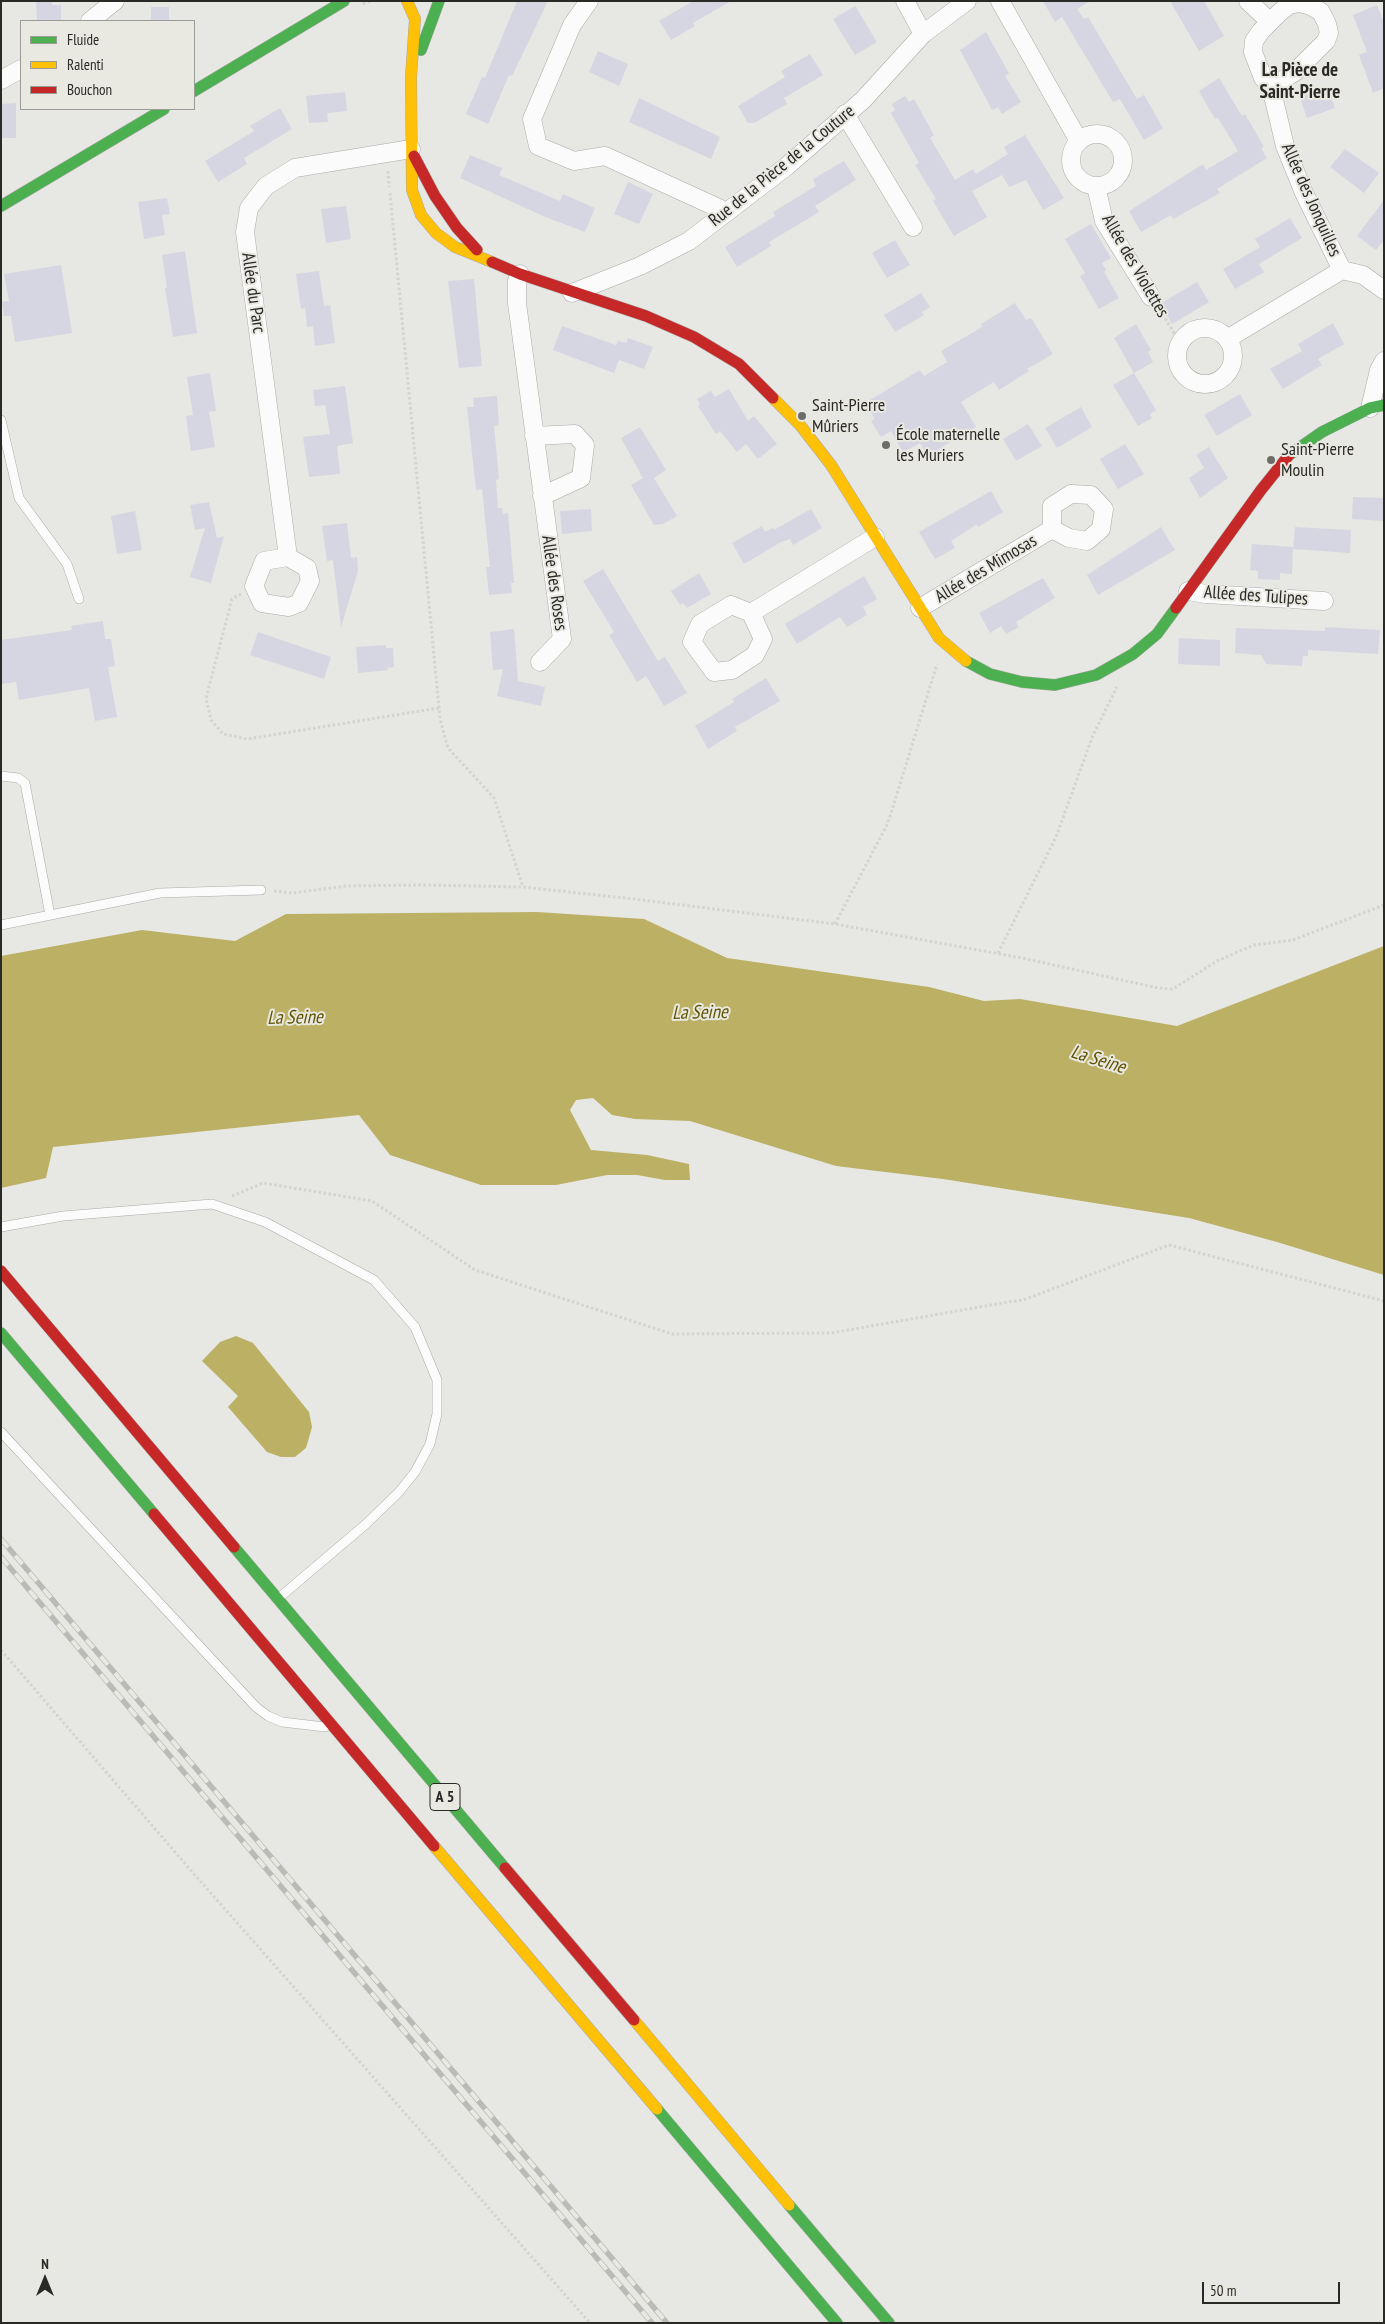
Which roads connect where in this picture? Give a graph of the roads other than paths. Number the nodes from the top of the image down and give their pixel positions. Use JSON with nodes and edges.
{"nodes":[{"id":1,"x":115,"y":1,"type":"edge"},
{"id":2,"x":344,"y":1,"type":"edge"},
{"id":3,"x":408,"y":1,"type":"edge"},
{"id":4,"x":439,"y":1,"type":"edge"},
{"id":5,"x":589,"y":1,"type":"edge"},
{"id":6,"x":905,"y":1,"type":"edge"},
{"id":7,"x":967,"y":1,"type":"edge"},
{"id":8,"x":1000,"y":1,"type":"edge"},
{"id":9,"x":1248,"y":1,"type":"edge"},
{"id":10,"x":91,"y":20,"type":"edge"},
{"id":11,"x":1269,"y":22,"type":"junction"},
{"id":12,"x":923,"y":34,"type":"junction"},
{"id":13,"x":20,"y":70,"type":"edge"},
{"id":14,"x":411,"y":77,"type":"junction"},
{"id":15,"x":1,"y":80,"type":"edge"},
{"id":16,"x":1270,"y":83,"type":"junction"},
{"id":17,"x":195,"y":90,"type":"edge"},
{"id":18,"x":162,"y":110,"type":"edge"},
{"id":19,"x":845,"y":114,"type":"junction"},
{"id":20,"x":1079,"y":140,"type":"junction"},
{"id":21,"x":411,"y":149,"type":"junction"},
{"id":22,"x":1096,"y":186,"type":"junction"},
{"id":23,"x":1,"y":206,"type":"edge"},
{"id":24,"x":727,"y":212,"type":"junction"},
{"id":25,"x":913,"y":226,"type":"dead end"},
{"id":26,"x":483,"y":257,"type":"junction"},
{"id":27,"x":1342,"y":270,"type":"junction"},
{"id":28,"x":520,"y":274,"type":"junction"},
{"id":29,"x":1384,"y":290,"type":"edge"},
{"id":30,"x":572,"y":293,"type":"junction"},
{"id":31,"x":1151,"y":297,"type":"road end"},
{"id":32,"x":1228,"y":339,"type":"junction"},
{"id":33,"x":1384,"y":361,"type":"edge"},
{"id":34,"x":1377,"y":406,"type":"edge"},
{"id":35,"x":1,"y":420,"type":"edge"},
{"id":36,"x":534,"y":436,"type":"junction"},
{"id":37,"x":542,"y":496,"type":"junction"},
{"id":38,"x":1052,"y":529,"type":"dead end"},
{"id":39,"x":875,"y":537,"type":"junction"},
{"id":40,"x":288,"y":557,"type":"junction"},
{"id":41,"x":1188,"y":591,"type":"junction"},
{"id":42,"x":79,"y":599,"type":"dead end"},
{"id":43,"x":1324,"y":601,"type":"dead end"},
{"id":44,"x":920,"y":608,"type":"junction"},
{"id":45,"x":751,"y":613,"type":"dead end"},
{"id":46,"x":540,"y":662,"type":"dead end"},
{"id":47,"x":1,"y":776,"type":"edge"},
{"id":48,"x":260,"y":890,"type":"road end"},
{"id":49,"x":50,"y":915,"type":"junction"},
{"id":50,"x":1,"y":925,"type":"edge"},
{"id":51,"x":1,"y":1227,"type":"edge"},
{"id":52,"x":1,"y":1271,"type":"edge"},
{"id":53,"x":1,"y":1333,"type":"edge"},
{"id":54,"x":1,"y":1432,"type":"edge"},
{"id":55,"x":278,"y":1599,"type":"junction"},
{"id":56,"x":335,"y":1728,"type":"junction"},
{"id":57,"x":837,"y":2323,"type":"edge"},
{"id":58,"x":889,"y":2323,"type":"edge"}],
"edges":[{"from":1,"to":10,"type":"street"},
{"from":2,"to":17,"type":"main road"},
{"from":3,"to":14,"type":"main road"},
{"from":4,"to":14,"type":"main road"},
{"from":5,"to":24,"type":"street"},
{"from":6,"to":12,"type":"street"},
{"from":7,"to":12,"type":"street","name":"Rue de la Pièce de la Couture"},
{"from":8,"to":20,"type":"street"},
{"from":9,"to":11,"type":"street"},
{"from":11,"to":16,"type":"street","name":"Allée des Jonquilles"},
{"from":11,"to":16,"type":"street","name":"Allée des Jonquilles"},
{"from":12,"to":19,"type":"street","name":"Rue de la Pièce de la Couture"},
{"from":13,"to":15,"type":"street"},
{"from":14,"to":21,"type":"main road"},
{"from":16,"to":27,"type":"street","name":"Allée des Jonquilles"},
{"from":18,"to":23,"type":"main road"},
{"from":19,"to":24,"type":"street","name":"Rue de la Pièce de la Couture"},
{"from":19,"to":25,"type":"street"},
{"from":20,"to":22,"type":"street"},
{"from":20,"to":22,"type":"street"},
{"from":21,"to":26,"type":"main road"},
{"from":21,"to":26,"type":"main road"},
{"from":21,"to":40,"type":"street","name":"Allée du Parc"},
{"from":22,"to":31,"type":"street","name":"Allée des Violettes"},
{"from":24,"to":30,"type":"street","name":"Rue de la Pièce de la Couture"},
{"from":26,"to":28,"type":"main road"},
{"from":27,"to":29,"type":"street","name":"Allée des Jonquilles"},
{"from":27,"to":32,"type":"street"},
{"from":28,"to":30,"type":"main road"},
{"from":28,"to":36,"type":"street","name":"Allée des Roses"},
{"from":30,"to":39,"type":"main road"},
{"from":32,"to":32,"type":"street"},
{"from":33,"to":34,"type":"street"},
{"from":34,"to":41,"type":"main road"},
{"from":35,"to":42,"type":"lane"},
{"from":36,"to":37,"type":"street","name":"Allée des Roses"},
{"from":36,"to":37,"type":"street"},
{"from":37,"to":46,"type":"street","name":"Allée des Roses"},
{"from":38,"to":44,"type":"street","name":"Allée des Mimosas"},
{"from":39,"to":44,"type":"main road"},
{"from":39,"to":45,"type":"street"},
{"from":40,"to":40,"type":"street"},
{"from":41,"to":43,"type":"street","name":"Allée des Tulipes"},
{"from":41,"to":44,"type":"main road"},
{"from":47,"to":49,"type":"lane"},
{"from":48,"to":49,"type":"lane"},
{"from":49,"to":50,"type":"lane"},
{"from":51,"to":55,"type":"lane"},
{"from":52,"to":55,"type":"main road","number":"A 5"},
{"from":53,"to":56,"type":"main road","number":"A 5"},
{"from":54,"to":56,"type":"lane"},
{"from":55,"to":58,"type":"main road","number":"A 5"},
{"from":56,"to":57,"type":"main road","number":"A 5"}]}
